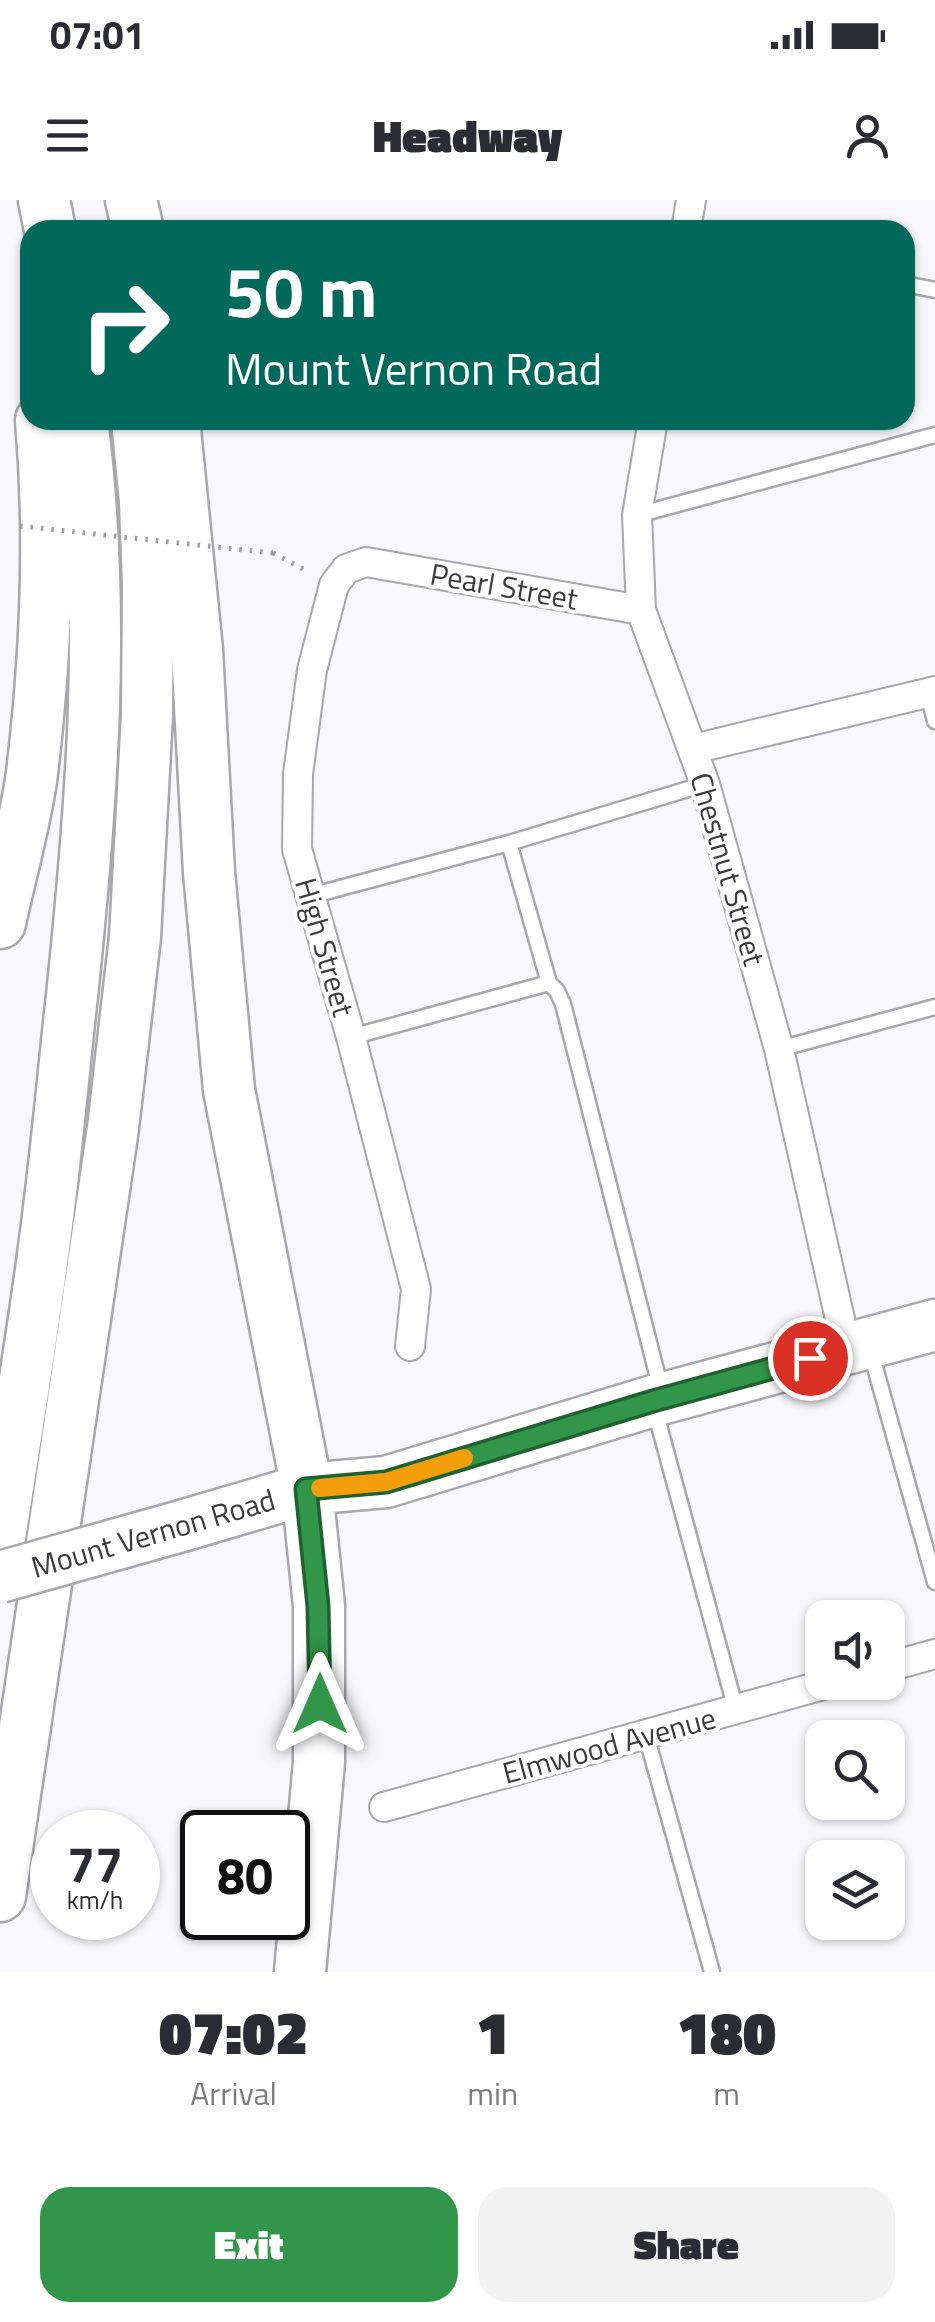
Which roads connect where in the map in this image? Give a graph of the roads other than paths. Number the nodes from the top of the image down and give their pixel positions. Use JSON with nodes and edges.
{"nodes":[{"id":1,"x":42,"y":430,"type":"edge"},
{"id":2,"x":83,"y":430,"type":"edge"},
{"id":3,"x":138,"y":430,"type":"edge"},
{"id":4,"x":175,"y":430,"type":"edge"},
{"id":5,"x":651,"y":430,"type":"edge"},
{"id":6,"x":935,"y":435,"type":"edge"},
{"id":7,"x":637,"y":515,"type":"junction"},
{"id":8,"x":366,"y":562,"type":"joint"},
{"id":9,"x":641,"y":610,"type":"junction"},
{"id":10,"x":931,"y":692,"type":"edge"},
{"id":11,"x":935,"y":721,"type":"edge"},
{"id":12,"x":694,"y":749,"type":"junction"},
{"id":13,"x":705,"y":784,"type":"junction"},
{"id":14,"x":508,"y":844,"type":"junction"},
{"id":15,"x":310,"y":896,"type":"junction"},
{"id":16,"x":0,"y":923,"type":"edge"},
{"id":17,"x":549,"y":983,"type":"junction"},
{"id":18,"x":935,"y":1007,"type":"edge"},
{"id":19,"x":351,"y":1037,"type":"junction"},
{"id":20,"x":780,"y":1049,"type":"junction"},
{"id":21,"x":935,"y":1296,"type":"edge"},
{"id":22,"x":935,"y":1325,"type":"edge"},
{"id":23,"x":854,"y":1331,"type":"junction"},
{"id":24,"x":410,"y":1346,"type":"dead end"},
{"id":25,"x":655,"y":1387,"type":"junction"},
{"id":26,"x":306,"y":1489,"type":"junction"},
{"id":27,"x":0,"y":1538,"type":"edge"},
{"id":28,"x":0,"y":1577,"type":"edge"},
{"id":29,"x":935,"y":1582,"type":"edge"},
{"id":30,"x":935,"y":1654,"type":"edge"},
{"id":31,"x":905,"y":1662,"type":"edge"},
{"id":32,"x":805,"y":1690,"type":"edge"},
{"id":33,"x":736,"y":1710,"type":"junction"},
{"id":34,"x":646,"y":1735,"type":"junction"},
{"id":35,"x":384,"y":1807,"type":"dead end"},
{"id":36,"x":0,"y":1896,"type":"edge"},
{"id":37,"x":300,"y":1972,"type":"edge"},
{"id":38,"x":712,"y":1972,"type":"edge"}],
"edges":[{"from":1,"to":16,"type":"highway"},
{"from":2,"to":27,"type":"highway"},
{"from":3,"to":36,"type":"highway"},
{"from":4,"to":26,"type":"highway"},
{"from":5,"to":7,"type":"street","name":"Chestnut Street"},
{"from":6,"to":7,"type":"lane"},
{"from":7,"to":9,"type":"street","name":"Chestnut Street"},
{"from":8,"to":9,"type":"street","name":"Pearl Street"},
{"from":8,"to":15,"type":"street","name":"High Street"},
{"from":9,"to":12,"type":"street","name":"Chestnut Street"},
{"from":10,"to":11,"type":"lane"},
{"from":10,"to":12,"type":"street"},
{"from":12,"to":13,"type":"street","name":"Chestnut Street"},
{"from":13,"to":14,"type":"lane"},
{"from":13,"to":20,"type":"street","name":"Chestnut Street"},
{"from":14,"to":15,"type":"lane"},
{"from":14,"to":17,"type":"lane"},
{"from":15,"to":19,"type":"street","name":"High Street"},
{"from":17,"to":19,"type":"lane"},
{"from":17,"to":25,"type":"lane"},
{"from":18,"to":20,"type":"lane"},
{"from":19,"to":24,"type":"street","name":"High Street"},
{"from":20,"to":23,"type":"street","name":"Chestnut Street"},
{"from":21,"to":23,"type":"highway","name":"Mount Vernon Road"},
{"from":22,"to":23,"type":"highway","name":"Mount Vernon Road"},
{"from":23,"to":25,"type":"highway","name":"Mount Vernon Road"},
{"from":23,"to":29,"type":"lane"},
{"from":25,"to":26,"type":"highway","name":"Mount Vernon Road"},
{"from":25,"to":33,"type":"lane"},
{"from":26,"to":28,"type":"highway","name":"Mount Vernon Road","bridge":true},
{"from":26,"to":37,"type":"highway"},
{"from":30,"to":31,"type":"street"},
{"from":32,"to":33,"type":"street","name":"Elmwood Avenue"},
{"from":33,"to":34,"type":"street","name":"Elmwood Avenue"},
{"from":34,"to":35,"type":"street","name":"Elmwood Avenue"},
{"from":34,"to":38,"type":"lane"}]}
